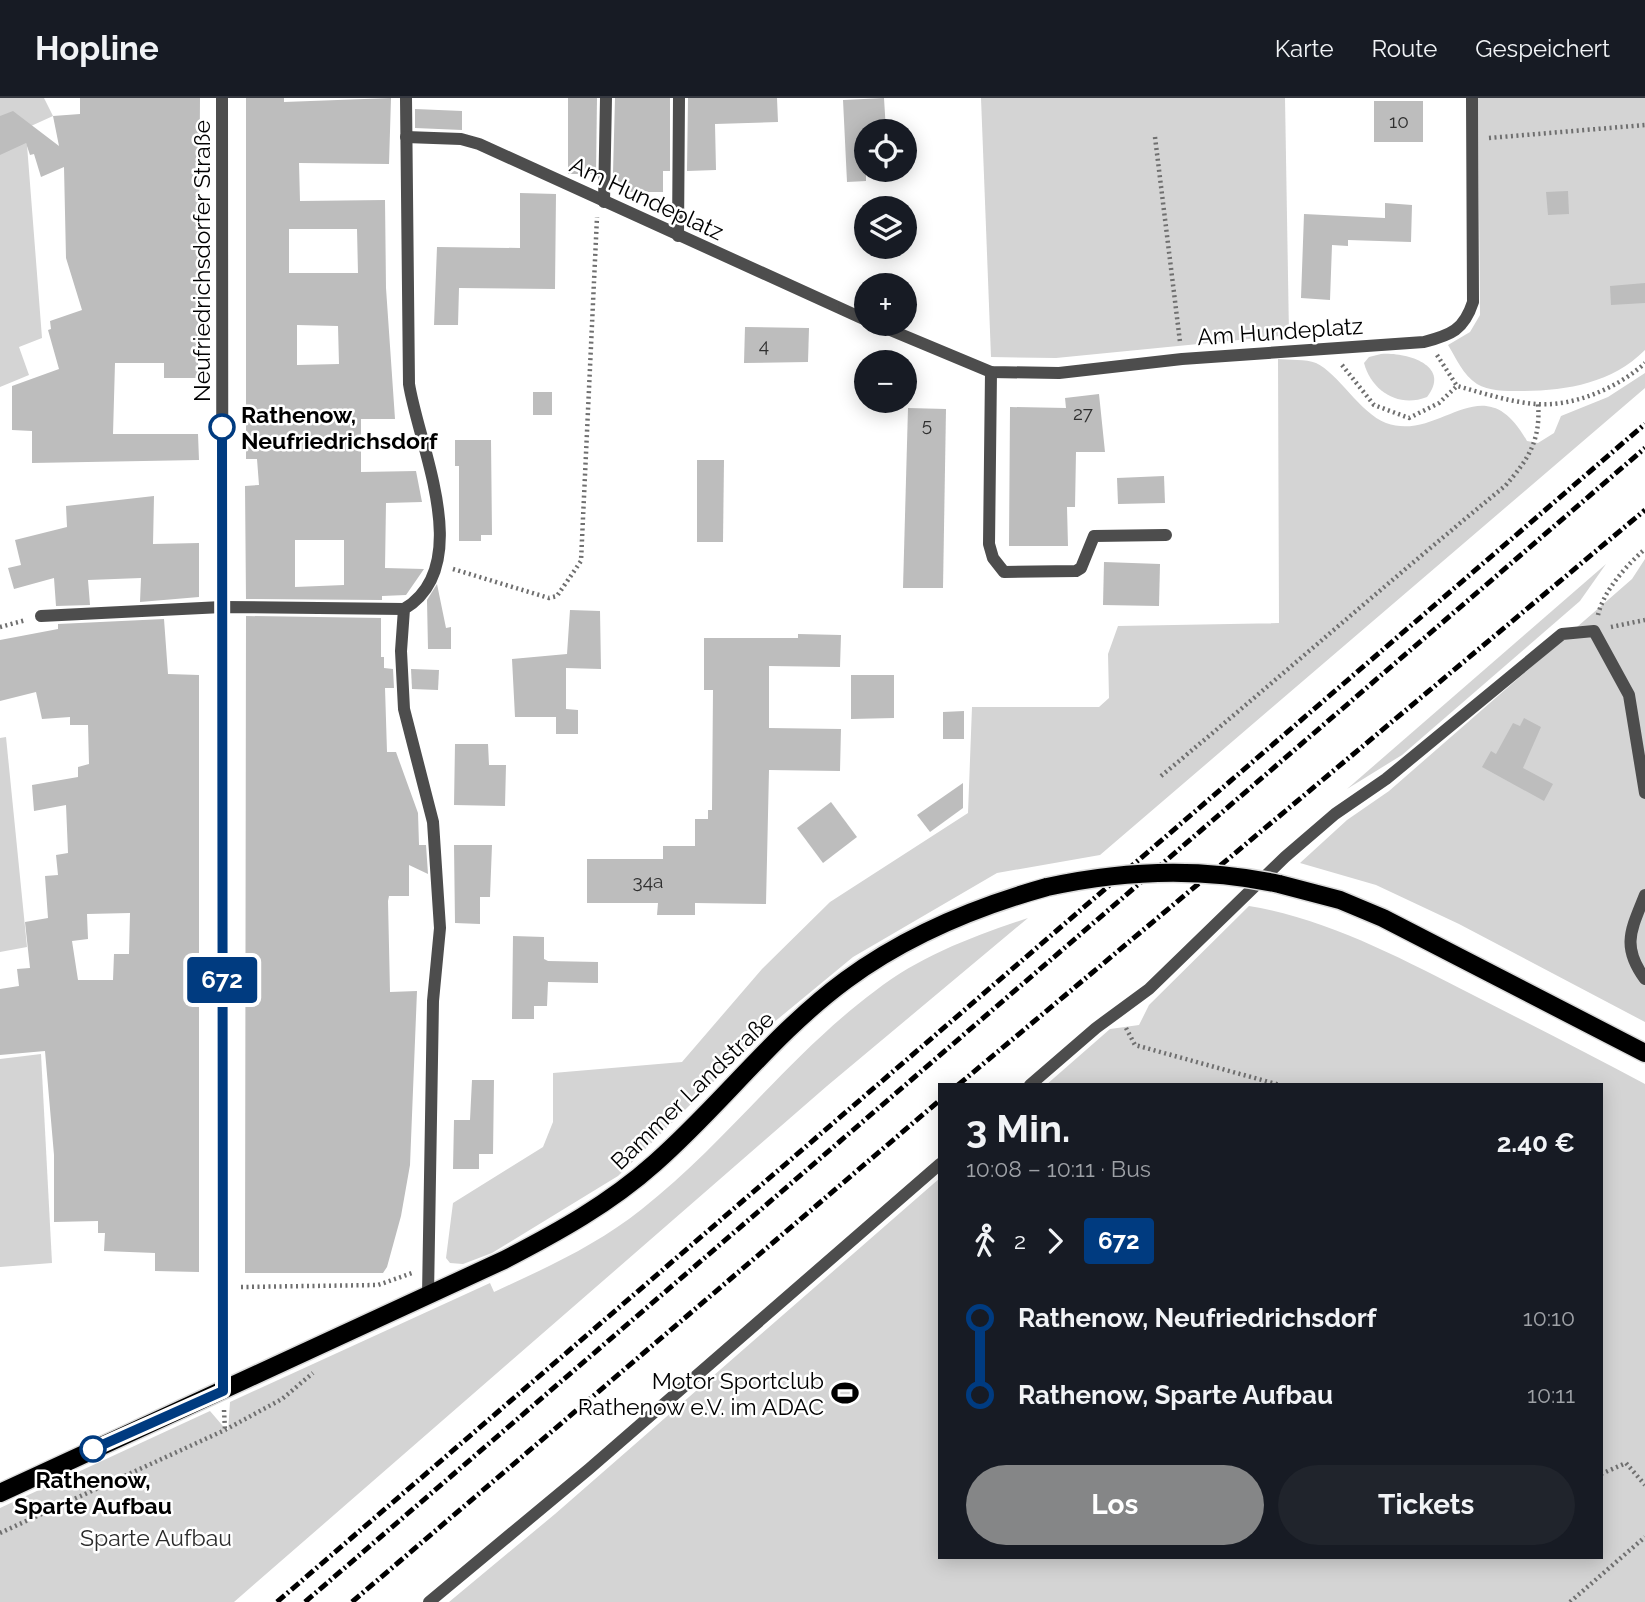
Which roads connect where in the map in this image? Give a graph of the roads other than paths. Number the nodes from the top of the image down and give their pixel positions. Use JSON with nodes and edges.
{"nodes":[{"id":1,"x":222,"y":98,"type":"edge"},
{"id":2,"x":406,"y":98,"type":"edge"},
{"id":3,"x":606,"y":98,"type":"edge"},
{"id":4,"x":679,"y":98,"type":"edge"},
{"id":5,"x":1472,"y":98,"type":"edge"},
{"id":6,"x":406,"y":137,"type":"junction"},
{"id":7,"x":601,"y":200,"type":"junction"},
{"id":8,"x":678,"y":236,"type":"junction"},
{"id":9,"x":854,"y":315,"type":"edge"},
{"id":10,"x":905,"y":336,"type":"edge"},
{"id":11,"x":991,"y":372,"type":"junction"},
{"id":12,"x":1166,"y":535,"type":"dead end"},
{"id":13,"x":222,"y":607,"type":"junction"},
{"id":14,"x":404,"y":609,"type":"junction"},
{"id":15,"x":41,"y":616,"type":"road end"},
{"id":16,"x":1645,"y":793,"type":"edge"},
{"id":17,"x":1645,"y":895,"type":"edge"},
{"id":18,"x":1645,"y":979,"type":"edge"},
{"id":19,"x":1645,"y":1053,"type":"edge"},
{"id":20,"x":1032,"y":1083,"type":"edge"},
{"id":21,"x":938,"y":1166,"type":"edge"},
{"id":22,"x":428,"y":1295,"type":"junction"},
{"id":23,"x":223,"y":1391,"type":"junction"},
{"id":24,"x":0,"y":1493,"type":"edge"},
{"id":25,"x":429,"y":1602,"type":"edge"}],
"edges":[{"from":1,"to":13,"type":"street","name":"Neufriedrichsdorfer Straße"},
{"from":2,"to":6,"type":"street"},
{"from":3,"to":7,"type":"street"},
{"from":4,"to":8,"type":"street"},
{"from":5,"to":11,"type":"street","name":"Am Hundeplatz"},
{"from":6,"to":7,"type":"street","name":"Am Hundeplatz"},
{"from":6,"to":14,"type":"street"},
{"from":7,"to":8,"type":"street","name":"Am Hundeplatz"},
{"from":8,"to":9,"type":"street","name":"Am Hundeplatz"},
{"from":10,"to":11,"type":"street","name":"Am Hundeplatz"},
{"from":11,"to":12,"type":"street"},
{"from":13,"to":14,"type":"street"},
{"from":13,"to":15,"type":"street"},
{"from":13,"to":23,"type":"street","name":"Neufriedrichsdorfer Straße"},
{"from":14,"to":22,"type":"street"},
{"from":16,"to":20,"type":"street"},
{"from":17,"to":18,"type":"street"},
{"from":19,"to":22,"type":"main road","name":"Bammer Landstraße","bridge":true},
{"from":21,"to":25,"type":"street"},
{"from":22,"to":23,"type":"main road","name":"Bammer Landstraße"},
{"from":23,"to":24,"type":"main road","name":"Bammer Landstraße"}]}
